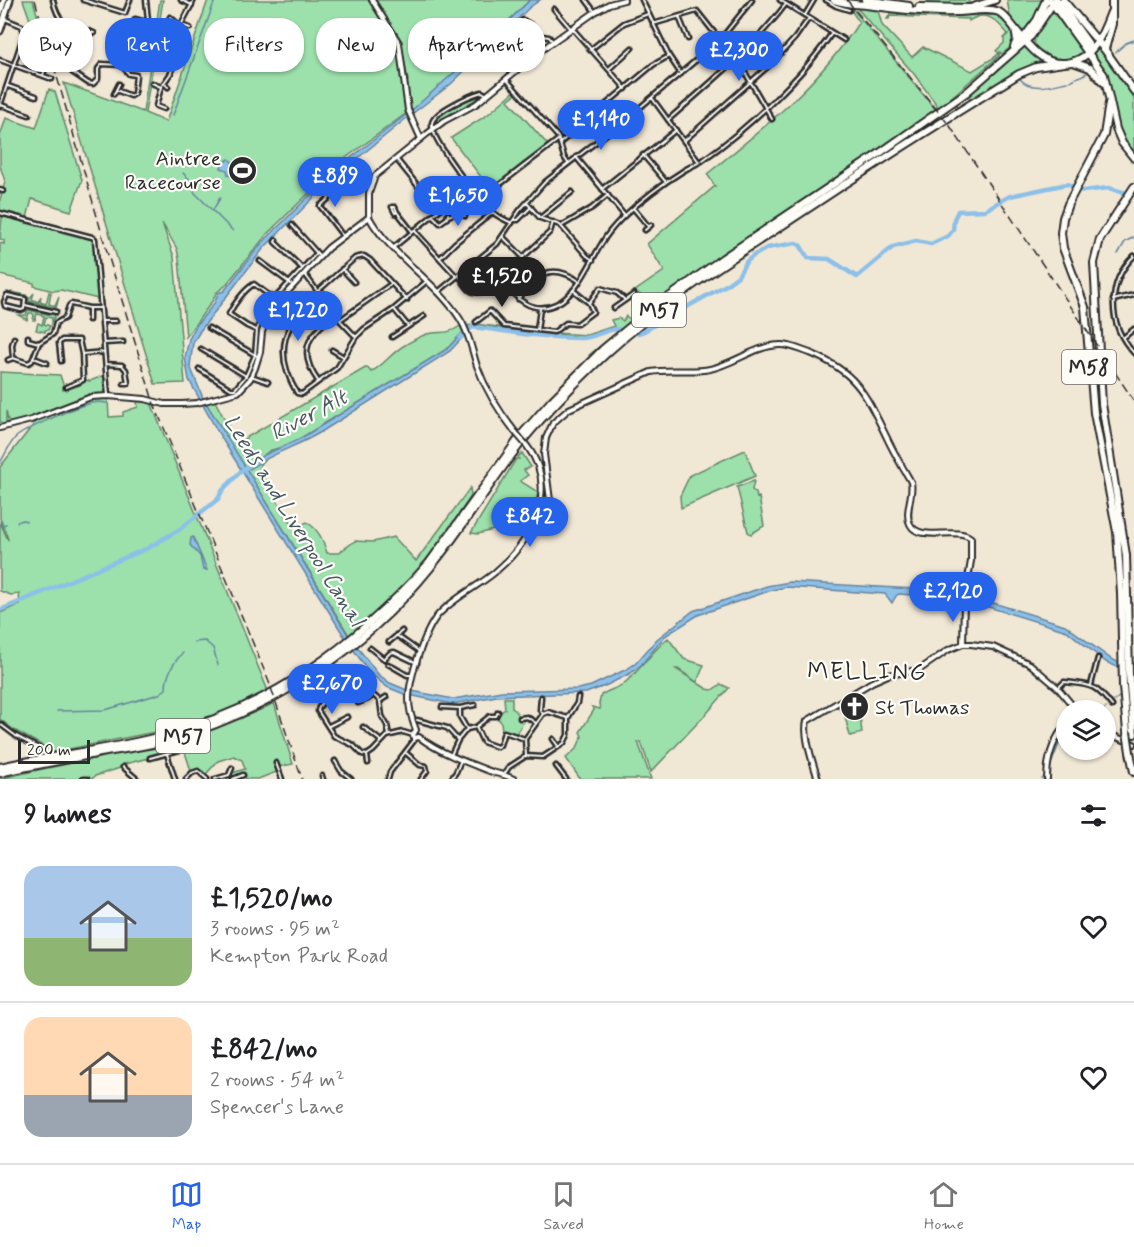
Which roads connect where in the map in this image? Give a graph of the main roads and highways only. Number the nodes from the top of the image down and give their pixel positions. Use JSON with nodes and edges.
{"nodes":[{"id":1,"x":4,"y":0,"type":"edge"},
{"id":2,"x":10,"y":0,"type":"edge"},
{"id":3,"x":834,"y":0,"type":"edge"},
{"id":4,"x":865,"y":0,"type":"edge"},
{"id":5,"x":995,"y":0,"type":"edge"},
{"id":6,"x":1112,"y":0,"type":"edge"},
{"id":7,"x":1055,"y":2,"type":"edge"},
{"id":8,"x":1111,"y":12,"type":"junction"},
{"id":9,"x":0,"y":14,"type":"edge"},
{"id":10,"x":1014,"y":28,"type":"junction"},
{"id":11,"x":0,"y":31,"type":"edge"},
{"id":12,"x":1033,"y":34,"type":"junction"},
{"id":13,"x":1024,"y":40,"type":"junction"},
{"id":14,"x":1099,"y":41,"type":"junction"},
{"id":15,"x":1014,"y":47,"type":"junction"},
{"id":16,"x":1087,"y":48,"type":"junction"},
{"id":17,"x":1033,"y":50,"type":"junction"},
{"id":18,"x":1106,"y":50,"type":"junction"},
{"id":19,"x":1007,"y":57,"type":"junction"},
{"id":20,"x":1072,"y":62,"type":"junction"},
{"id":21,"x":1064,"y":63,"type":"junction"},
{"id":22,"x":1107,"y":91,"type":"junction"},
{"id":23,"x":1134,"y":91,"type":"edge"},
{"id":24,"x":1109,"y":103,"type":"junction"},
{"id":25,"x":1134,"y":158,"type":"edge"},
{"id":26,"x":1134,"y":187,"type":"edge"},
{"id":27,"x":356,"y":639,"type":"junction"},
{"id":28,"x":345,"y":648,"type":"junction"},
{"id":29,"x":1125,"y":663,"type":"junction"},
{"id":30,"x":1132,"y":733,"type":"edge"},
{"id":31,"x":0,"y":766,"type":"edge"},
{"id":32,"x":1134,"y":772,"type":"edge"},
{"id":33,"x":0,"y":774,"type":"edge"}],
"edges":[{"from":1,"to":9,"type":"main road"},
{"from":2,"to":11,"type":"main road"},
{"from":3,"to":10,"type":"highway"},
{"from":4,"to":5,"type":"highway"},
{"from":6,"to":8,"type":"highway"},
{"from":7,"to":12,"type":"highway"},
{"from":7,"to":13,"type":"highway"},
{"from":7,"to":14,"type":"highway"},
{"from":7,"to":16,"type":"highway"},
{"from":8,"to":14,"type":"highway"},
{"from":8,"to":18,"type":"highway"},
{"from":10,"to":13,"type":"highway"},
{"from":10,"to":15,"type":"highway"},
{"from":12,"to":13,"type":"highway"},
{"from":12,"to":17,"type":"highway"},
{"from":13,"to":15,"type":"highway","number":"M57"},
{"from":13,"to":17,"type":"highway"},
{"from":13,"to":19,"type":"highway","number":"M57"},
{"from":14,"to":16,"type":"highway"},
{"from":14,"to":18,"type":"highway"},
{"from":15,"to":19,"type":"highway","number":"M57"},
{"from":16,"to":20,"type":"highway"},
{"from":16,"to":22,"type":"highway"},
{"from":17,"to":21,"type":"highway"},
{"from":18,"to":23,"type":"highway"},
{"from":19,"to":27,"type":"highway","number":"M57"},
{"from":20,"to":21,"type":"highway"},
{"from":20,"to":22,"type":"highway"},
{"from":21,"to":27,"type":"highway","number":"M57"},
{"from":22,"to":24,"type":"highway"},
{"from":24,"to":25,"type":"highway"},
{"from":24,"to":29,"type":"highway","number":"M58"},
{"from":26,"to":29,"type":"highway","number":"M58"},
{"from":27,"to":28,"type":"highway","number":"M57"},
{"from":28,"to":31,"type":"highway","number":"M57"},
{"from":28,"to":33,"type":"highway","number":"M57"},
{"from":29,"to":30,"type":"highway","number":"M58"},
{"from":30,"to":32,"type":"highway","number":"M58","bridge":true}]}
